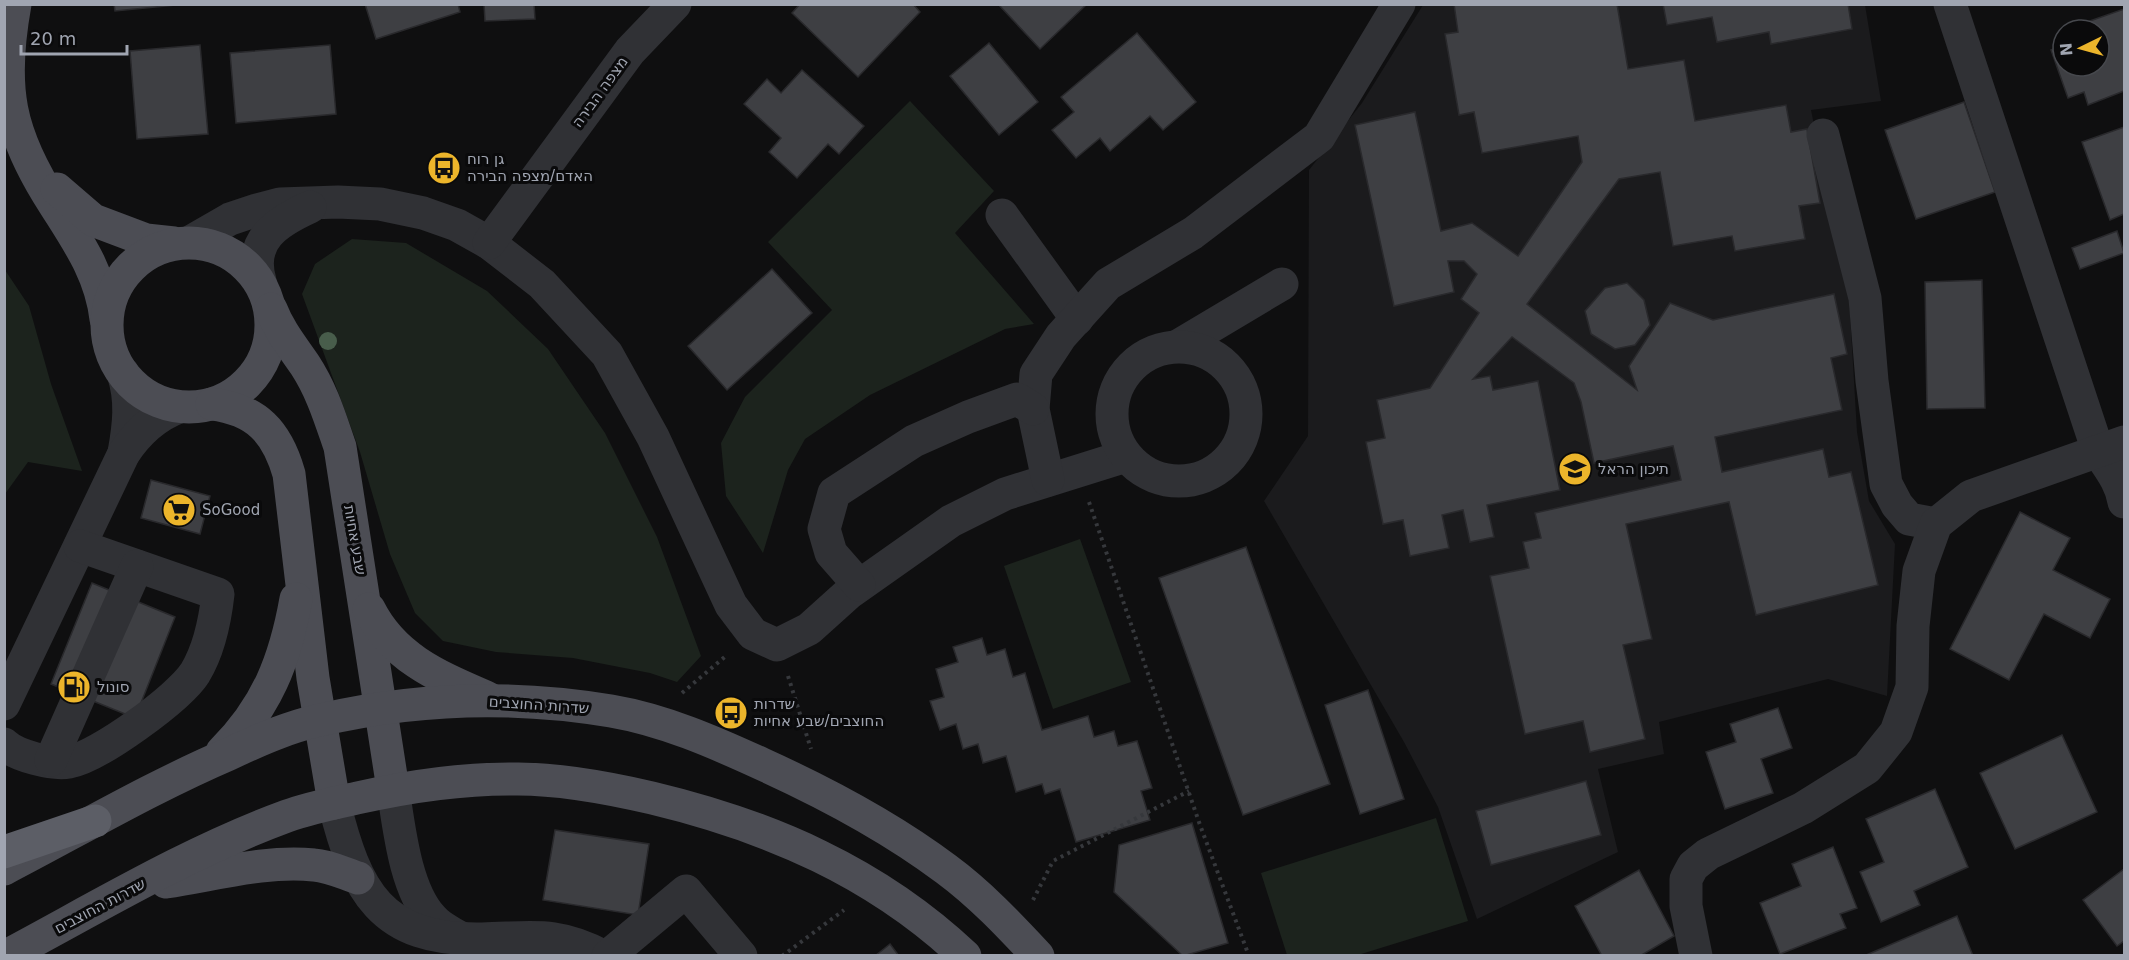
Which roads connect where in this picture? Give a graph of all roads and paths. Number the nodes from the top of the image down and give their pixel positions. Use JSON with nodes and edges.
{"nodes":[{"id":1,"x":15,"y":4,"type":"edge"},
{"id":2,"x":675,"y":4,"type":"edge"},
{"id":3,"x":1399,"y":4,"type":"edge"},
{"id":4,"x":1950,"y":4,"type":"edge"},
{"id":5,"x":1823,"y":135,"type":"dead end"},
{"id":6,"x":35,"y":170,"type":"junction"},
{"id":7,"x":338,"y":202,"type":"junction"},
{"id":8,"x":1002,"y":215,"type":"dead end"},
{"id":9,"x":182,"y":242,"type":"junction"},
{"id":10,"x":489,"y":243,"type":"junction"},
{"id":11,"x":1282,"y":284,"type":"dead end"},
{"id":12,"x":265,"y":293,"type":"junction"},
{"id":13,"x":1077,"y":319,"type":"junction"},
{"id":14,"x":107,"y":324,"type":"junction"},
{"id":15,"x":1178,"y":346,"type":"junction"},
{"id":16,"x":123,"y":373,"type":"junction"},
{"id":17,"x":212,"y":404,"type":"junction"},
{"id":18,"x":178,"y":407,"type":"junction"},
{"id":19,"x":1033,"y":409,"type":"junction"},
{"id":20,"x":2111,"y":447,"type":"edge"},
{"id":21,"x":124,"y":453,"type":"junction"},
{"id":22,"x":1126,"y":456,"type":"junction"},
{"id":23,"x":1063,"y":475,"type":"junction"},
{"id":24,"x":2124,"y":502,"type":"edge"},
{"id":25,"x":1936,"y":524,"type":"junction"},
{"id":26,"x":80,"y":546,"type":"junction"},
{"id":27,"x":137,"y":566,"type":"junction"},
{"id":28,"x":302,"y":568,"type":"junction"},
{"id":29,"x":859,"y":585,"type":"junction"},
{"id":30,"x":366,"y":603,"type":"junction"},
{"id":31,"x":765,"y":639,"type":"junction"},
{"id":32,"x":495,"y":701,"type":"junction"},
{"id":33,"x":4,"y":705,"type":"edge"},
{"id":34,"x":380,"y":710,"type":"junction"},
{"id":35,"x":320,"y":720,"type":"junction"},
{"id":36,"x":651,"y":720,"type":"junction"},
{"id":37,"x":4,"y":744,"type":"edge"},
{"id":38,"x":51,"y":760,"type":"junction"},
{"id":39,"x":213,"y":760,"type":"junction"},
{"id":40,"x":393,"y":789,"type":"junction"},
{"id":41,"x":1189,"y":792,"type":"junction"},
{"id":42,"x":826,"y":795,"type":"junction"},
{"id":43,"x":334,"y":803,"type":"junction"},
{"id":44,"x":95,"y":821,"type":"junction"},
{"id":45,"x":4,"y":852,"type":"edge"},
{"id":46,"x":4,"y":869,"type":"edge"},
{"id":47,"x":358,"y":878,"type":"junction"},
{"id":48,"x":877,"y":886,"type":"junction"},
{"id":49,"x":135,"y":887,"type":"junction"},
{"id":50,"x":463,"y":939,"type":"junction"},
{"id":51,"x":1027,"y":944,"type":"edge"},
{"id":52,"x":6,"y":956,"type":"edge"},
{"id":53,"x":603,"y":956,"type":"edge"},
{"id":54,"x":608,"y":956,"type":"edge"},
{"id":55,"x":741,"y":956,"type":"edge"},
{"id":56,"x":782,"y":956,"type":"edge"},
{"id":57,"x":965,"y":956,"type":"edge"},
{"id":58,"x":1249,"y":956,"type":"edge"},
{"id":59,"x":1696,"y":956,"type":"edge"}],
"edges":[{"from":1,"to":6,"type":"main road"},
{"from":2,"to":10,"type":"street","name":"מצפה הבירה"},
{"from":3,"to":13,"type":"street"},
{"from":4,"to":20,"type":"street"},
{"from":5,"to":25,"type":"street"},
{"from":6,"to":9,"type":"main road"},
{"from":6,"to":14,"type":"main road"},
{"from":7,"to":9,"type":"street"},
{"from":7,"to":10,"type":"street"},
{"from":7,"to":12,"type":"street"},
{"from":8,"to":13,"type":"street"},
{"from":9,"to":12,"type":"main road"},
{"from":9,"to":14,"type":"main road"},
{"from":10,"to":31,"type":"street"},
{"from":11,"to":15,"type":"street"},
{"from":12,"to":17,"type":"main road"},
{"from":12,"to":30,"type":"main road","name":"שבע אחיות"},
{"from":13,"to":19,"type":"street"},
{"from":14,"to":16,"type":"main road"},
{"from":15,"to":22,"type":"street"},
{"from":15,"to":22,"type":"street"},
{"from":16,"to":18,"type":"main road"},
{"from":16,"to":21,"type":"street"},
{"from":17,"to":18,"type":"main road"},
{"from":17,"to":28,"type":"main road"},
{"from":18,"to":21,"type":"street"},
{"from":19,"to":23,"type":"street"},
{"from":19,"to":29,"type":"street"},
{"from":20,"to":24,"type":"street"},
{"from":20,"to":25,"type":"street"},
{"from":21,"to":26,"type":"street"},
{"from":22,"to":23,"type":"street"},
{"from":23,"to":29,"type":"street"},
{"from":23,"to":41,"type":"path"},
{"from":25,"to":59,"type":"street"},
{"from":26,"to":27,"type":"street"},
{"from":26,"to":33,"type":"street"},
{"from":27,"to":38,"type":"street"},
{"from":27,"to":38,"type":"street"},
{"from":28,"to":35,"type":"main road"},
{"from":28,"to":39,"type":"main road"},
{"from":29,"to":31,"type":"street"},
{"from":30,"to":32,"type":"main road"},
{"from":30,"to":34,"type":"main road","name":"שבע אחיות"},
{"from":31,"to":36,"type":"path"},
{"from":31,"to":42,"type":"path"},
{"from":32,"to":34,"type":"main road","name":"שדרות החוצבים"},
{"from":32,"to":36,"type":"main road","name":"שדרות החוצבים"},
{"from":34,"to":35,"type":"main road","name":"שדרות החוצבים"},
{"from":34,"to":40,"type":"main road","name":"שבע אחיות"},
{"from":35,"to":39,"type":"main road","name":"שדרות החוצבים"},
{"from":35,"to":43,"type":"main road"},
{"from":36,"to":42,"type":"main road","name":"שדרות החוצבים"},
{"from":37,"to":38,"type":"street"},
{"from":39,"to":44,"type":"main road","name":"שדרות החוצבים"},
{"from":40,"to":43,"type":"main road","name":"שדרות החוצבים"},
{"from":40,"to":48,"type":"main road","name":"שדרות החוצבים"},
{"from":40,"to":50,"type":"street"},
{"from":41,"to":51,"type":"path"},
{"from":41,"to":58,"type":"path"},
{"from":42,"to":51,"type":"main road","name":"שדרות החוצבים"},
{"from":43,"to":47,"type":"street"},
{"from":43,"to":49,"type":"main road","name":"שדרות החוצבים"},
{"from":44,"to":45,"type":"highway"},
{"from":44,"to":46,"type":"main road","name":"שדרות החוצבים"},
{"from":47,"to":49,"type":"main road"},
{"from":47,"to":50,"type":"street"},
{"from":48,"to":56,"type":"path"},
{"from":48,"to":57,"type":"main road","name":"שדרות החוצבים"},
{"from":49,"to":52,"type":"main road","name":"שדרות החוצבים"},
{"from":50,"to":53,"type":"street"},
{"from":54,"to":55,"type":"street"}]}
